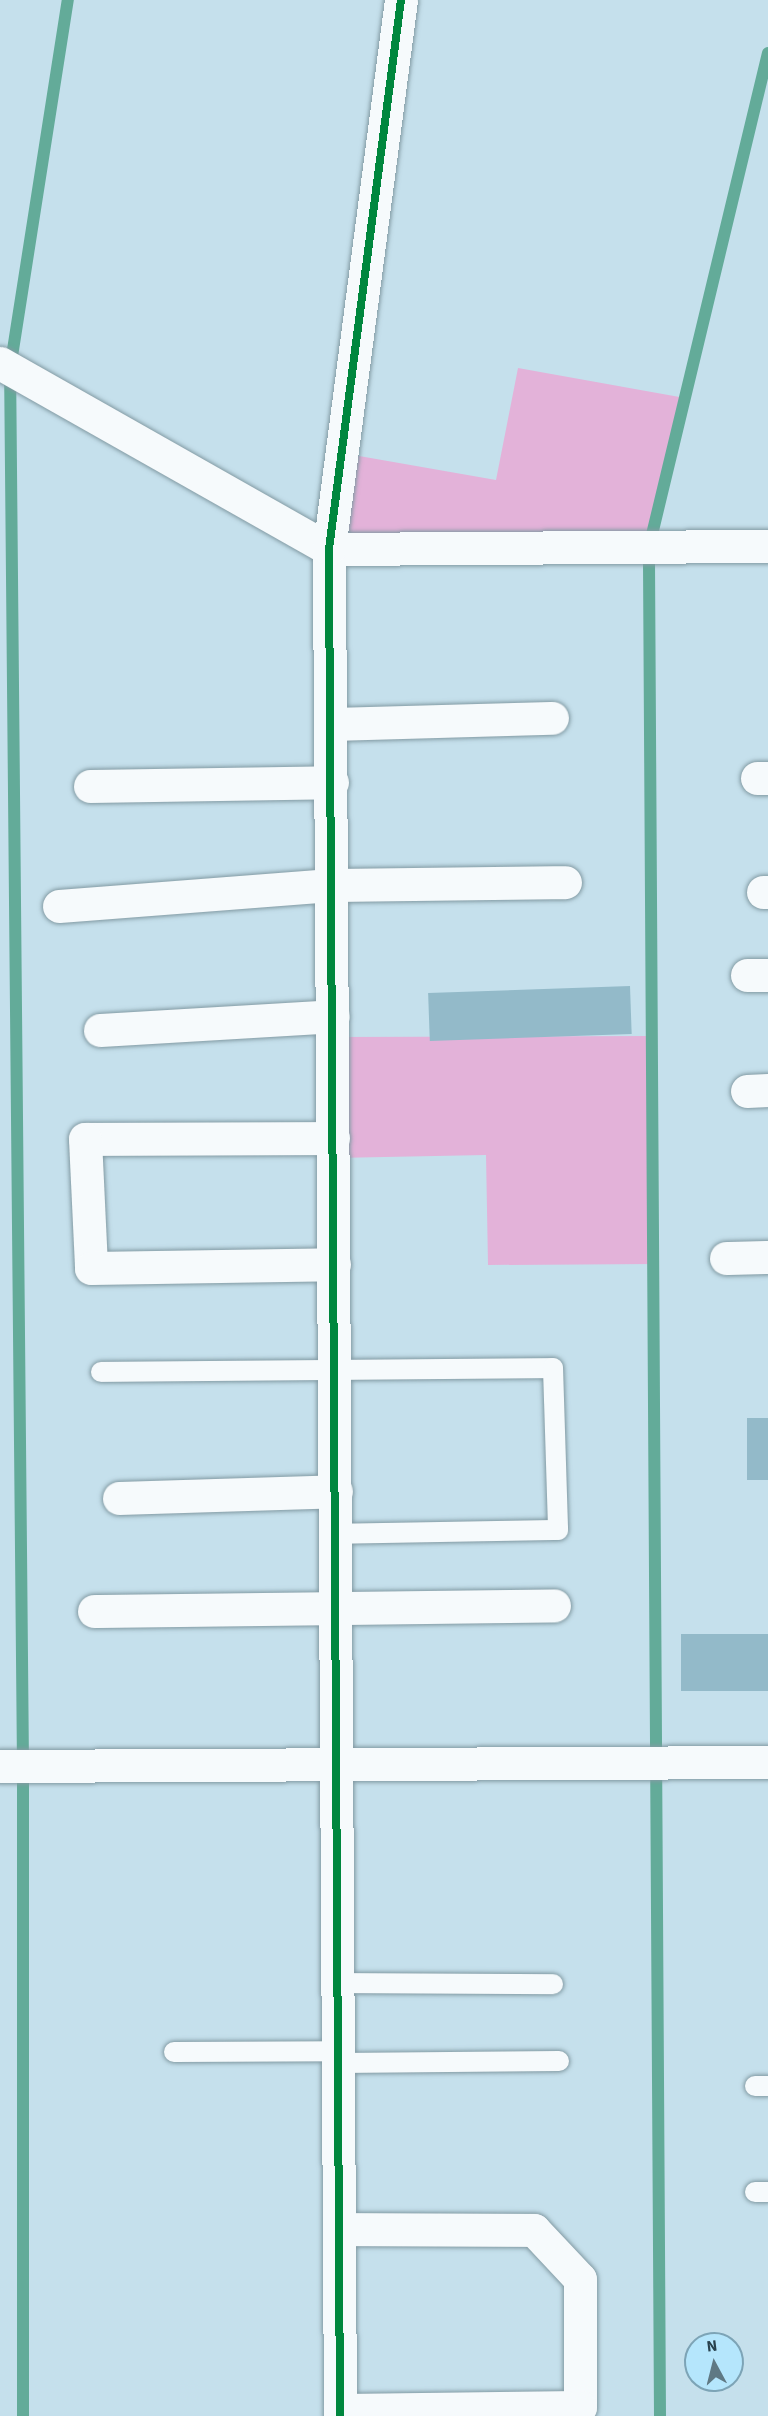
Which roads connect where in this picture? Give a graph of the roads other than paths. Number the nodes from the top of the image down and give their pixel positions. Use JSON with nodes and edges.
{"nodes":[{"id":1,"x":401,"y":0,"type":"edge"},
{"id":2,"x":0,"y":363,"type":"edge"},
{"id":3,"x":768,"y":546,"type":"edge"},
{"id":4,"x":329,"y":549,"type":"junction"},
{"id":5,"x":552,"y":718,"type":"dead end"},
{"id":6,"x":331,"y":724,"type":"junction"},
{"id":7,"x":332,"y":782,"type":"junction"},
{"id":8,"x":90,"y":786,"type":"dead end"},
{"id":9,"x":565,"y":882,"type":"dead end"},
{"id":10,"x":334,"y":885,"type":"junction"},
{"id":11,"x":59,"y":906,"type":"dead end"},
{"id":12,"x":333,"y":1016,"type":"junction"},
{"id":13,"x":100,"y":1030,"type":"dead end"},
{"id":14,"x":333,"y":1138,"type":"junction"},
{"id":15,"x":768,"y":1257,"type":"edge"},
{"id":16,"x":726,"y":1258,"type":"dead end"},
{"id":17,"x":334,"y":1264,"type":"junction"},
{"id":18,"x":335,"y":1370,"type":"junction"},
{"id":19,"x":101,"y":1372,"type":"dead end"},
{"id":20,"x":336,"y":1491,"type":"junction"},
{"id":21,"x":119,"y":1498,"type":"dead end"},
{"id":22,"x":336,"y":1534,"type":"junction"},
{"id":23,"x":554,"y":1605,"type":"dead end"},
{"id":24,"x":336,"y":1606,"type":"junction"},
{"id":25,"x":94,"y":1611,"type":"dead end"},
{"id":26,"x":337,"y":1762,"type":"junction"},
{"id":27,"x":768,"y":1762,"type":"edge"},
{"id":28,"x":0,"y":1766,"type":"edge"},
{"id":29,"x":338,"y":1983,"type":"junction"},
{"id":30,"x":553,"y":1984,"type":"dead end"},
{"id":31,"x":174,"y":2052,"type":"dead end"},
{"id":32,"x":339,"y":2057,"type":"junction"},
{"id":33,"x":559,"y":2061,"type":"dead end"},
{"id":34,"x":340,"y":2229,"type":"junction"},
{"id":35,"x":340,"y":2413,"type":"edge"}],
"edges":[{"from":1,"to":4,"type":"street"},
{"from":2,"to":4,"type":"street"},
{"from":3,"to":4,"type":"street"},
{"from":4,"to":6,"type":"street"},
{"from":5,"to":6,"type":"street"},
{"from":6,"to":7,"type":"street"},
{"from":7,"to":8,"type":"street"},
{"from":7,"to":10,"type":"street"},
{"from":9,"to":10,"type":"street"},
{"from":10,"to":11,"type":"street"},
{"from":10,"to":12,"type":"street"},
{"from":12,"to":13,"type":"street"},
{"from":12,"to":14,"type":"street"},
{"from":14,"to":17,"type":"street"},
{"from":14,"to":17,"type":"street"},
{"from":15,"to":16,"type":"street"},
{"from":17,"to":18,"type":"street"},
{"from":18,"to":19,"type":"lane"},
{"from":18,"to":20,"type":"street"},
{"from":18,"to":22,"type":"lane"},
{"from":20,"to":21,"type":"street"},
{"from":20,"to":22,"type":"street"},
{"from":22,"to":24,"type":"street"},
{"from":23,"to":24,"type":"street"},
{"from":24,"to":25,"type":"street"},
{"from":24,"to":26,"type":"street"},
{"from":26,"to":27,"type":"street"},
{"from":26,"to":28,"type":"street"},
{"from":26,"to":29,"type":"street"},
{"from":29,"to":30,"type":"lane"},
{"from":29,"to":32,"type":"street"},
{"from":31,"to":32,"type":"lane"},
{"from":32,"to":33,"type":"lane"},
{"from":32,"to":34,"type":"street"},
{"from":34,"to":35,"type":"street"},
{"from":34,"to":35,"type":"street"}]}
